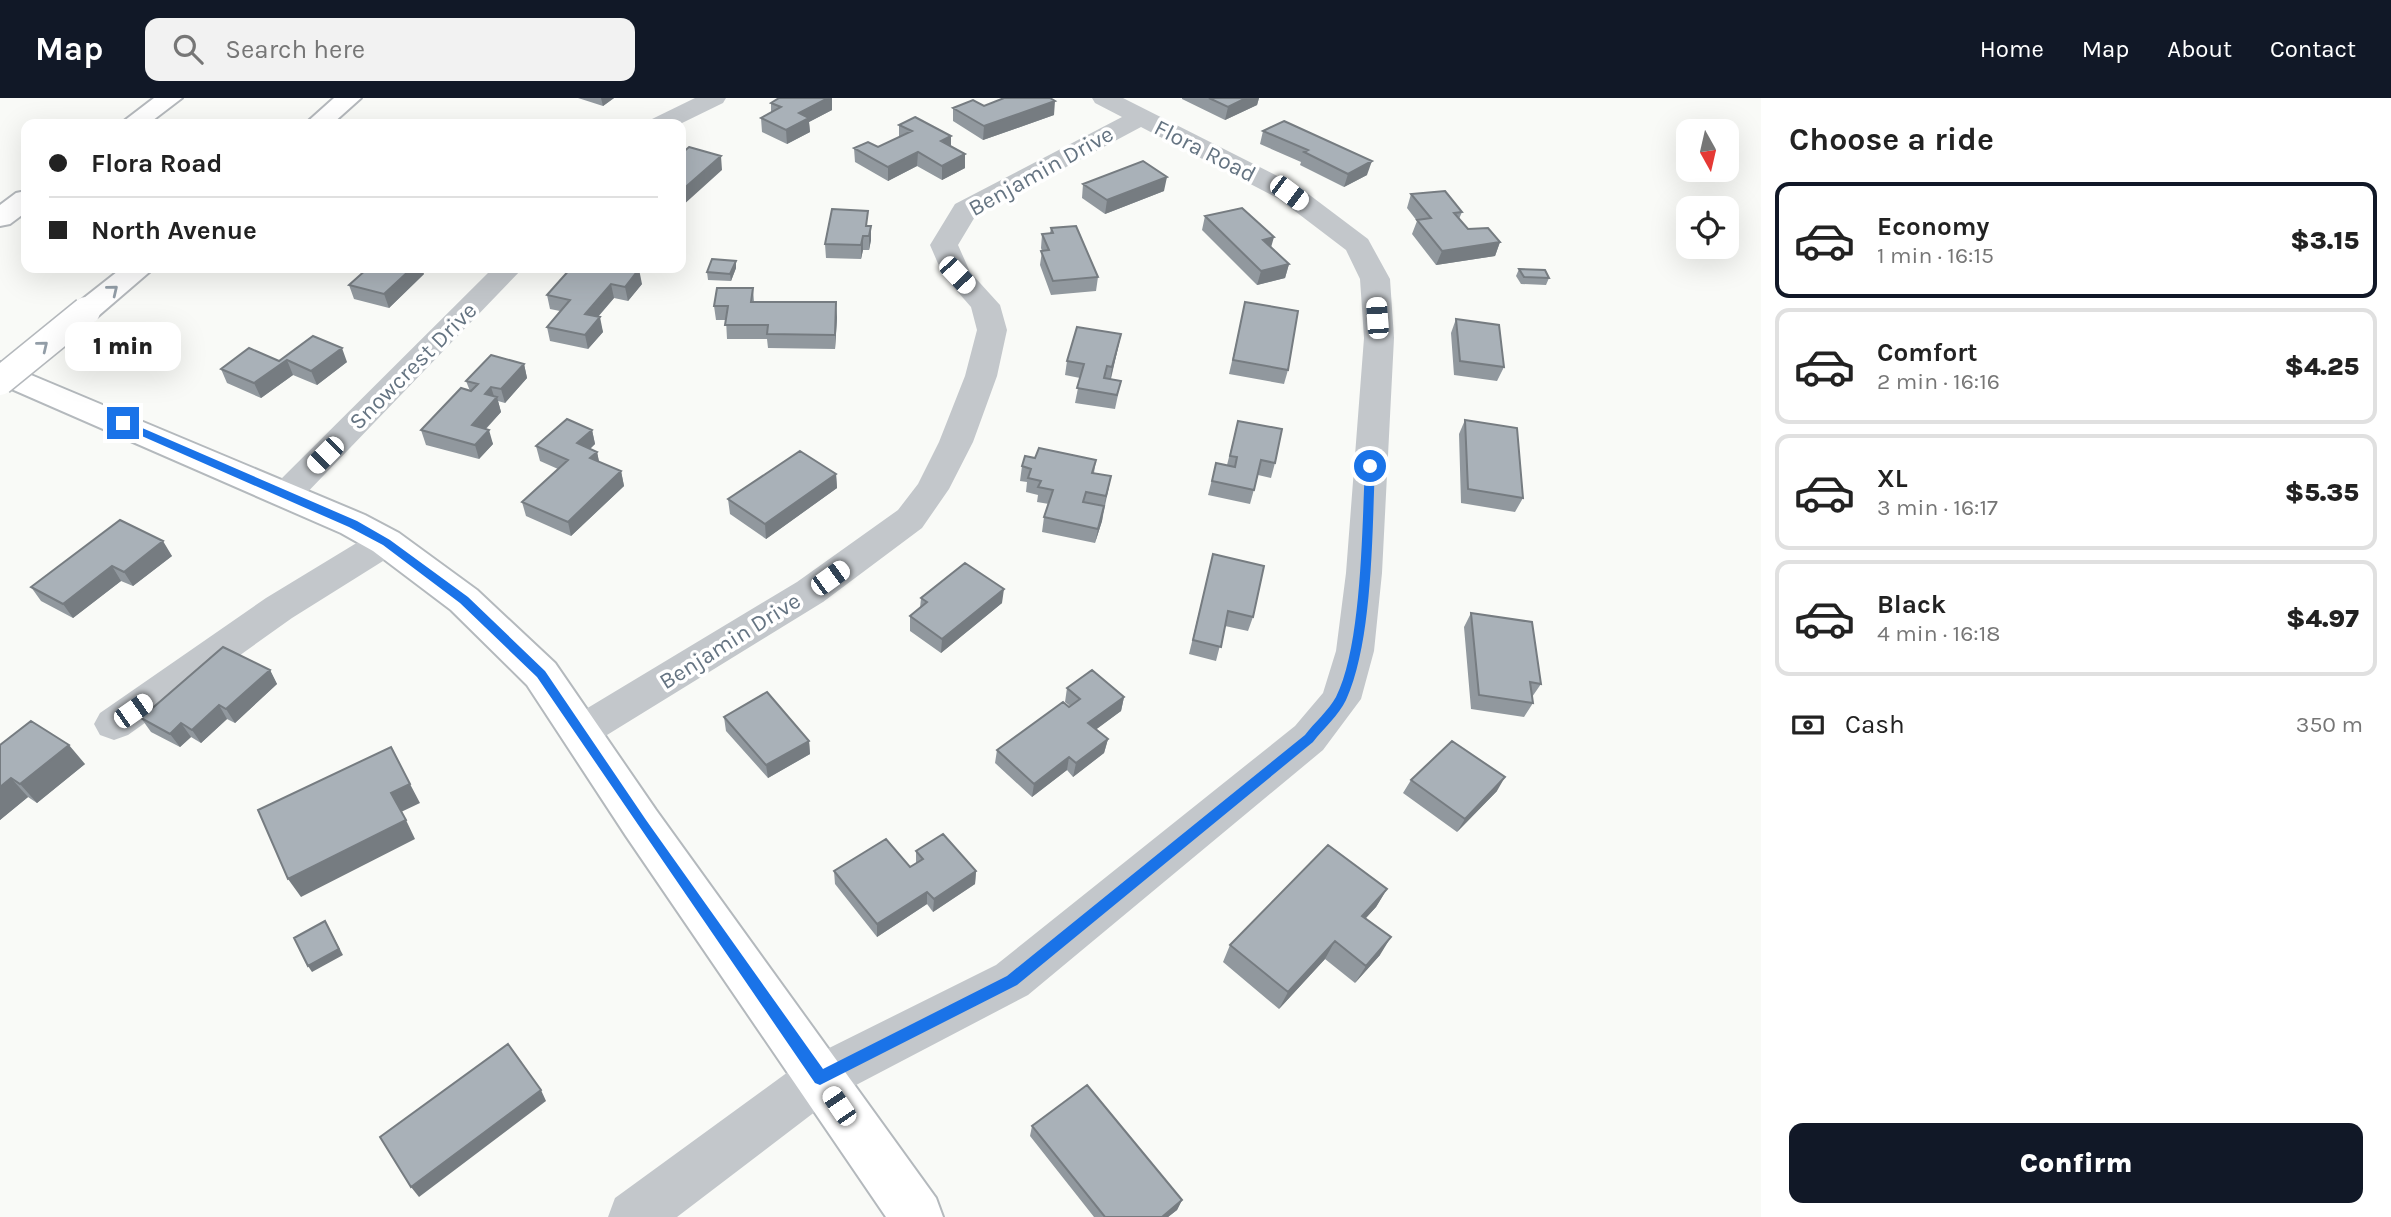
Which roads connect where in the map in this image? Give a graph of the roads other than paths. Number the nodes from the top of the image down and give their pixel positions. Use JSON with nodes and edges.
{"nodes":[{"id":1,"x":170,"y":98,"type":"edge"},
{"id":2,"x":349,"y":98,"type":"edge"},
{"id":3,"x":714,"y":98,"type":"edge"},
{"id":4,"x":1104,"y":98,"type":"edge"},
{"id":5,"x":1139,"y":118,"type":"junction"},
{"id":6,"x":139,"y":119,"type":"edge"},
{"id":7,"x":323,"y":119,"type":"edge"},
{"id":8,"x":671,"y":119,"type":"edge"},
{"id":9,"x":21,"y":203,"type":"edge"},
{"id":10,"x":0,"y":218,"type":"edge"},
{"id":11,"x":134,"y":273,"type":"edge"},
{"id":12,"x":504,"y":273,"type":"edge"},
{"id":13,"x":0,"y":372,"type":"edge"},
{"id":14,"x":0,"y":381,"type":"edge"},
{"id":15,"x":287,"y":493,"type":"junction"},
{"id":16,"x":386,"y":542,"type":"junction"},
{"id":17,"x":114,"y":724,"type":"dead end"},
{"id":18,"x":580,"y":732,"type":"junction"},
{"id":19,"x":820,"y":1078,"type":"junction"},
{"id":20,"x":634,"y":1217,"type":"edge"},
{"id":21,"x":917,"y":1217,"type":"edge"}],
"edges":[{"from":1,"to":6,"type":"main road"},
{"from":2,"to":7,"type":"main road"},
{"from":3,"to":8,"type":"street"},
{"from":4,"to":5,"type":"street","name":"Flora Road"},
{"from":5,"to":18,"type":"street","name":"Benjamin Drive"},
{"from":5,"to":19,"type":"street","name":"Flora Road"},
{"from":9,"to":10,"type":"main road"},
{"from":14,"to":11,"type":"main road","one_way":true,"bridge":true},
{"from":12,"to":15,"type":"street","name":"Snowcrest Drive"},
{"from":13,"to":15,"type":"main road"},
{"from":15,"to":16,"type":"main road"},
{"from":16,"to":17,"type":"street"},
{"from":16,"to":18,"type":"main road"},
{"from":18,"to":19,"type":"main road"},
{"from":19,"to":20,"type":"street","name":"Flora Road"},
{"from":19,"to":21,"type":"main road"}]}
